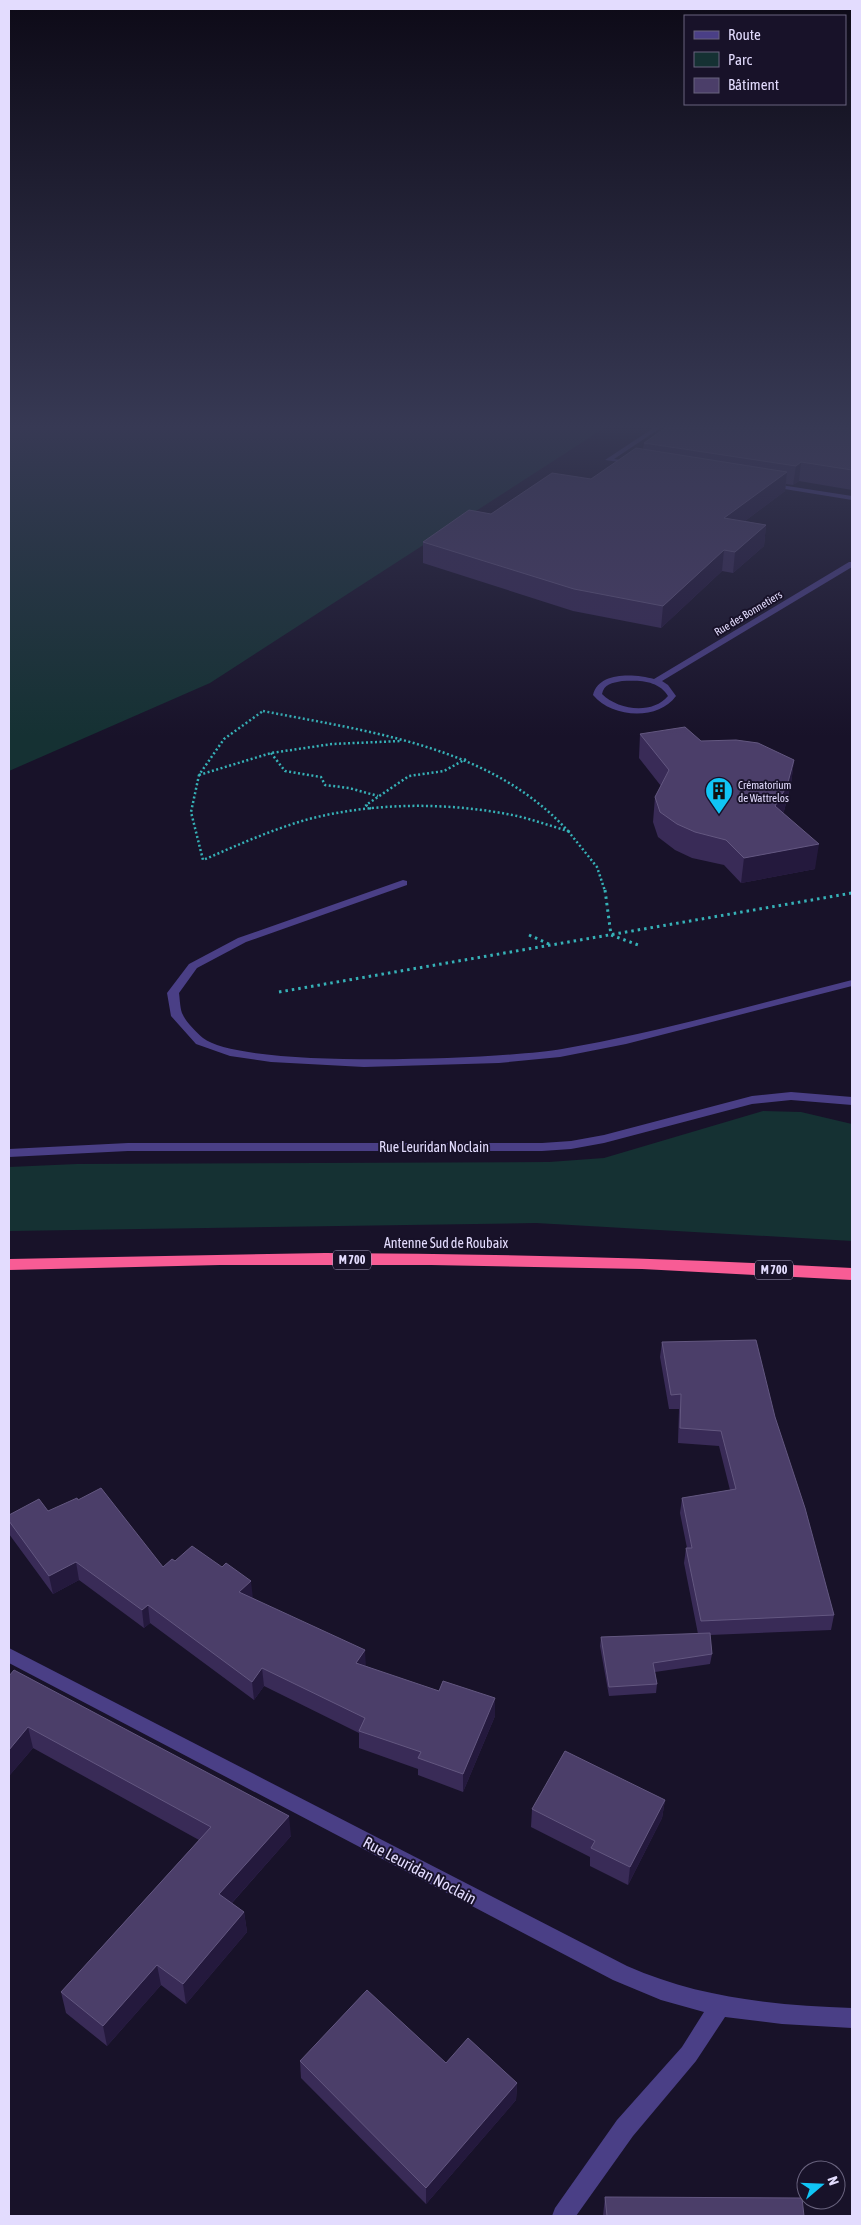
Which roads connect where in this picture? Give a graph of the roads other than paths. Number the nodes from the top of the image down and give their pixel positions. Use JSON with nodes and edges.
{"nodes":[{"id":1,"x":852,"y":564,"type":"edge"},
{"id":2,"x":655,"y":682,"type":"junction"},
{"id":3,"x":403,"y":883,"type":"dead end"},
{"id":4,"x":852,"y":983,"type":"edge"},
{"id":5,"x":852,"y":1101,"type":"edge"},
{"id":6,"x":9,"y":1153,"type":"edge"},
{"id":7,"x":9,"y":1265,"type":"edge"},
{"id":8,"x":852,"y":1274,"type":"edge"},
{"id":9,"x":9,"y":1655,"type":"edge"},
{"id":10,"x":721,"y":2005,"type":"junction"},
{"id":11,"x":852,"y":2018,"type":"edge"},
{"id":12,"x":563,"y":2216,"type":"edge"}],
"edges":[{"from":1,"to":2,"type":"street","name":"Rue des Bonnetiers"},
{"from":2,"to":2,"type":"street"},
{"from":3,"to":4,"type":"street"},
{"from":5,"to":6,"type":"street","name":"Rue Leuridan Noclain"},
{"from":7,"to":8,"type":"highway","name":"Antenne Sud de Roubaix","number":"M 700"},
{"from":9,"to":10,"type":"street","name":"Rue Leuridan Noclain"},
{"from":10,"to":11,"type":"street","name":"Rue Leuridan Noclain"},
{"from":10,"to":12,"type":"street"}]}
